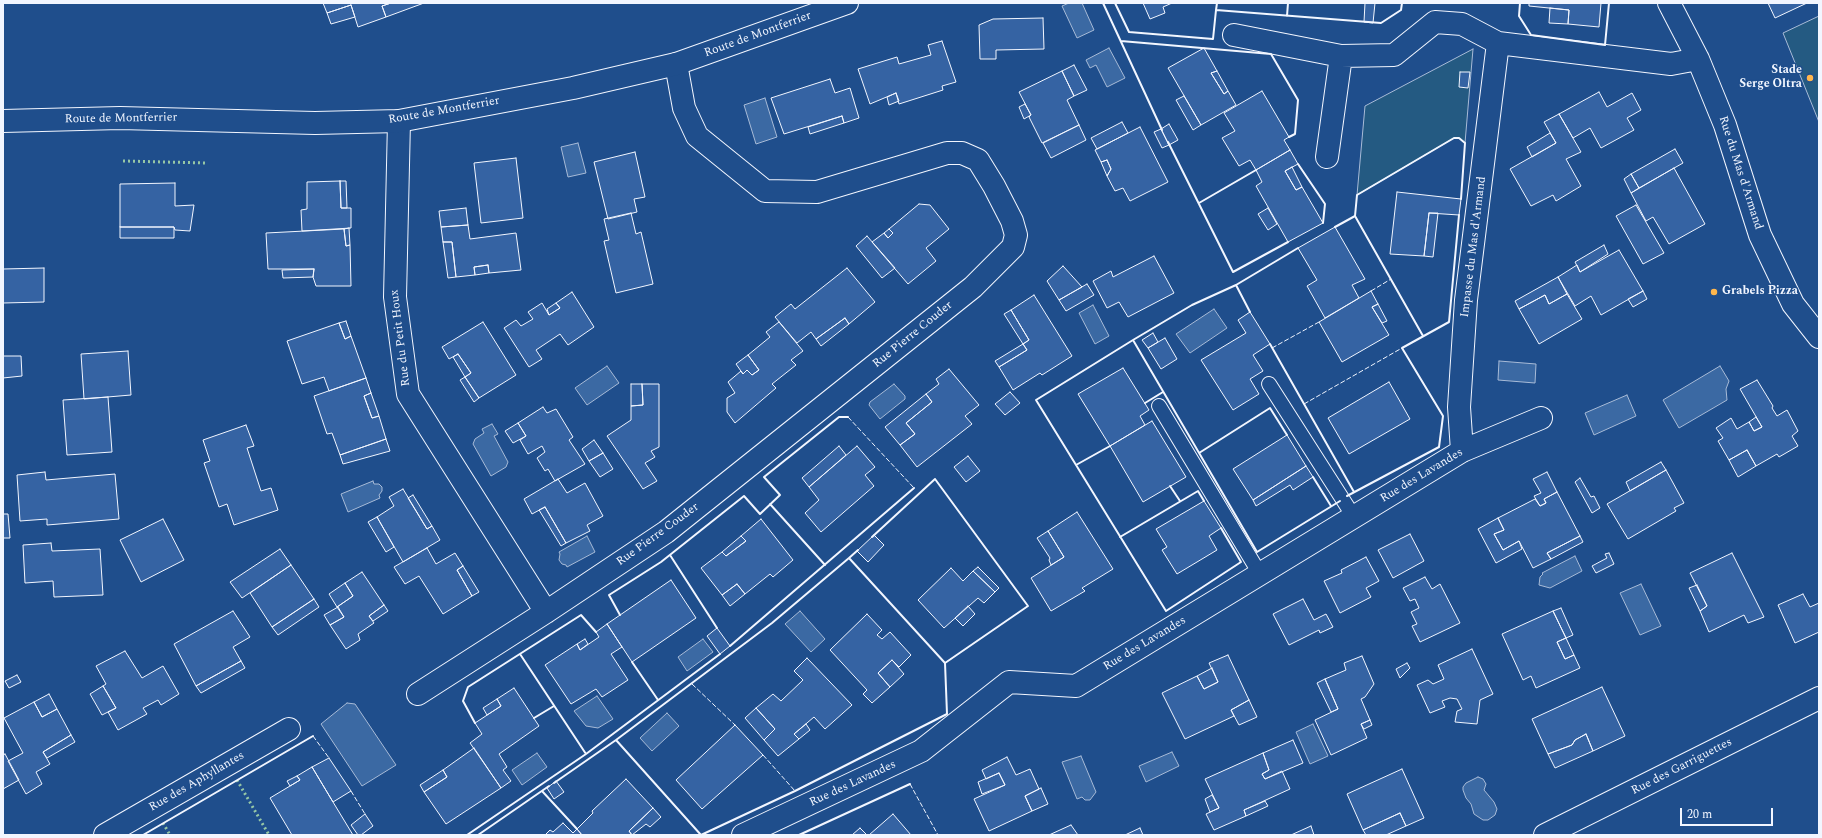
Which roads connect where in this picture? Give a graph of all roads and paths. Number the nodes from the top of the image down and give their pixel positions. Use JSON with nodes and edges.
{"nodes":[{"id":1,"x":847,"y":3,"type":"edge"},
{"id":2,"x":1669,"y":3,"type":"edge"},
{"id":3,"x":1234,"y":35,"type":"dead end"},
{"id":4,"x":1498,"y":43,"type":"junction"},
{"id":5,"x":1341,"y":56,"type":"junction"},
{"id":6,"x":1698,"y":59,"type":"junction"},
{"id":7,"x":676,"y":64,"type":"junction"},
{"id":8,"x":3,"y":121,"type":"edge"},
{"id":9,"x":399,"y":121,"type":"junction"},
{"id":10,"x":1327,"y":157,"type":"dead end"},
{"id":11,"x":1819,"y":337,"type":"edge"},
{"id":12,"x":1268,"y":384,"type":"dead end"},
{"id":13,"x":1159,"y":406,"type":"dead end"},
{"id":14,"x":1541,"y":418,"type":"dead end"},
{"id":15,"x":1462,"y":451,"type":"junction"},
{"id":16,"x":1354,"y":517,"type":"junction"},
{"id":17,"x":1260,"y":574,"type":"junction"},
{"id":18,"x":546,"y":612,"type":"junction"},
{"id":19,"x":418,"y":694,"type":"dead end"},
{"id":20,"x":1819,"y":698,"type":"edge"},
{"id":21,"x":289,"y":729,"type":"dead end"},
{"id":22,"x":105,"y":835,"type":"edge"},
{"id":23,"x":743,"y":835,"type":"edge"},
{"id":24,"x":1545,"y":835,"type":"edge"}],
"edges":[{"from":1,"to":7,"type":"street","name":"Route de Montferrier"},
{"from":2,"to":6,"type":"street","name":"Rue du Mas d'Armand"},
{"from":3,"to":5,"type":"street"},
{"from":4,"to":5,"type":"street"},
{"from":4,"to":6,"type":"street"},
{"from":4,"to":15,"type":"street","name":"Impasse du Mas d'Armand"},
{"from":5,"to":10,"type":"street"},
{"from":6,"to":11,"type":"street","name":"Rue du Mas d'Armand"},
{"from":7,"to":9,"type":"street","name":"Route de Montferrier"},
{"from":7,"to":18,"type":"street","name":"Rue Pierre Couder"},
{"from":8,"to":9,"type":"street","name":"Route de Montferrier"},
{"from":9,"to":18,"type":"street","name":"Rue du Petit Houx"},
{"from":12,"to":16,"type":"lane"},
{"from":13,"to":17,"type":"lane"},
{"from":14,"to":15,"type":"street","name":"Rue des Lavandes"},
{"from":15,"to":16,"type":"street","name":"Rue des Lavandes"},
{"from":16,"to":17,"type":"street","name":"Rue des Lavandes"},
{"from":17,"to":23,"type":"street","name":"Rue des Lavandes"},
{"from":18,"to":19,"type":"street","name":"Rue Pierre Couder"},
{"from":20,"to":24,"type":"street","name":"Rue des Garriguettes"},
{"from":21,"to":22,"type":"street","name":"Rue des Aphyllantes"}]}
